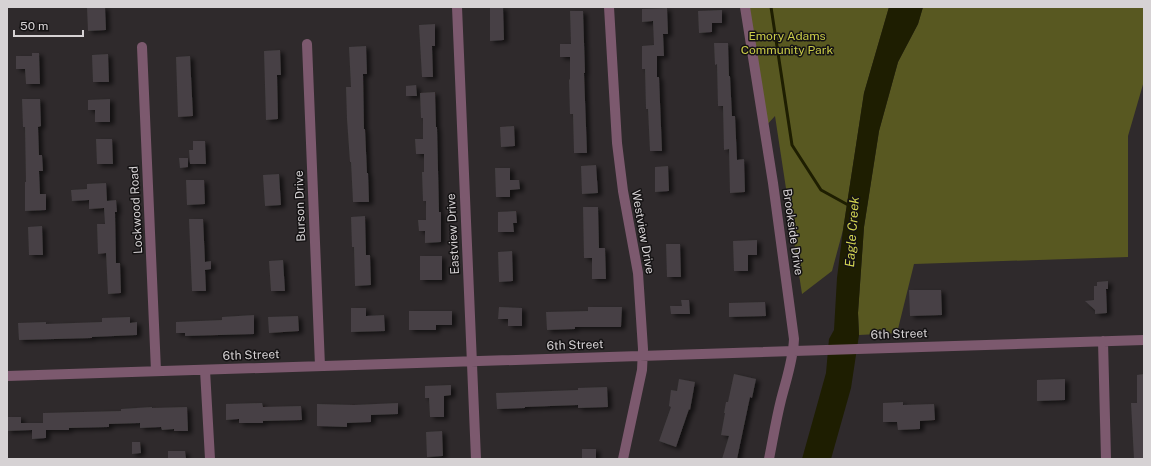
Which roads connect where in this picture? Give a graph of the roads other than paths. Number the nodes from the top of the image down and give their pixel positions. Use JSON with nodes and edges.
{"nodes":[{"id":1,"x":457,"y":7,"type":"edge"},
{"id":2,"x":610,"y":7,"type":"edge"},
{"id":3,"x":744,"y":7,"type":"edge"},
{"id":4,"x":307,"y":44,"type":"dead end"},
{"id":5,"x":142,"y":47,"type":"dead end"},
{"id":6,"x":1144,"y":340,"type":"edge"},
{"id":7,"x":1103,"y":341,"type":"junction"},
{"id":8,"x":793,"y":351,"type":"junction"},
{"id":9,"x":642,"y":356,"type":"junction"},
{"id":10,"x":472,"y":361,"type":"junction"},
{"id":11,"x":320,"y":366,"type":"junction"},
{"id":12,"x":205,"y":370,"type":"junction"},
{"id":13,"x":156,"y":371,"type":"junction"},
{"id":14,"x":7,"y":376,"type":"edge"},
{"id":15,"x":210,"y":459,"type":"edge"},
{"id":16,"x":476,"y":459,"type":"edge"},
{"id":17,"x":623,"y":459,"type":"edge"},
{"id":18,"x":769,"y":459,"type":"edge"},
{"id":19,"x":1106,"y":459,"type":"edge"}],
"edges":[{"from":1,"to":10,"type":"street","name":"Eastview Drive"},
{"from":2,"to":9,"type":"street","name":"Westview Drive"},
{"from":3,"to":8,"type":"street","name":"Brookside Drive"},
{"from":4,"to":11,"type":"street","name":"Burson Drive"},
{"from":5,"to":13,"type":"street","name":"Lockwood Road"},
{"from":6,"to":7,"type":"street","name":"6th Street"},
{"from":7,"to":8,"type":"street","name":"6th Street"},
{"from":7,"to":19,"type":"street"},
{"from":8,"to":9,"type":"street","name":"6th Street"},
{"from":8,"to":18,"type":"street","name":"Brookside Drive"},
{"from":9,"to":10,"type":"street","name":"6th Street"},
{"from":9,"to":17,"type":"street","name":"Westview Drive"},
{"from":10,"to":11,"type":"street","name":"6th Street"},
{"from":10,"to":16,"type":"street","name":"Eastview Drive"},
{"from":11,"to":12,"type":"street","name":"6th Street"},
{"from":12,"to":13,"type":"street","name":"6th Street"},
{"from":12,"to":15,"type":"street"},
{"from":13,"to":14,"type":"street","name":"6th Street"}]}
